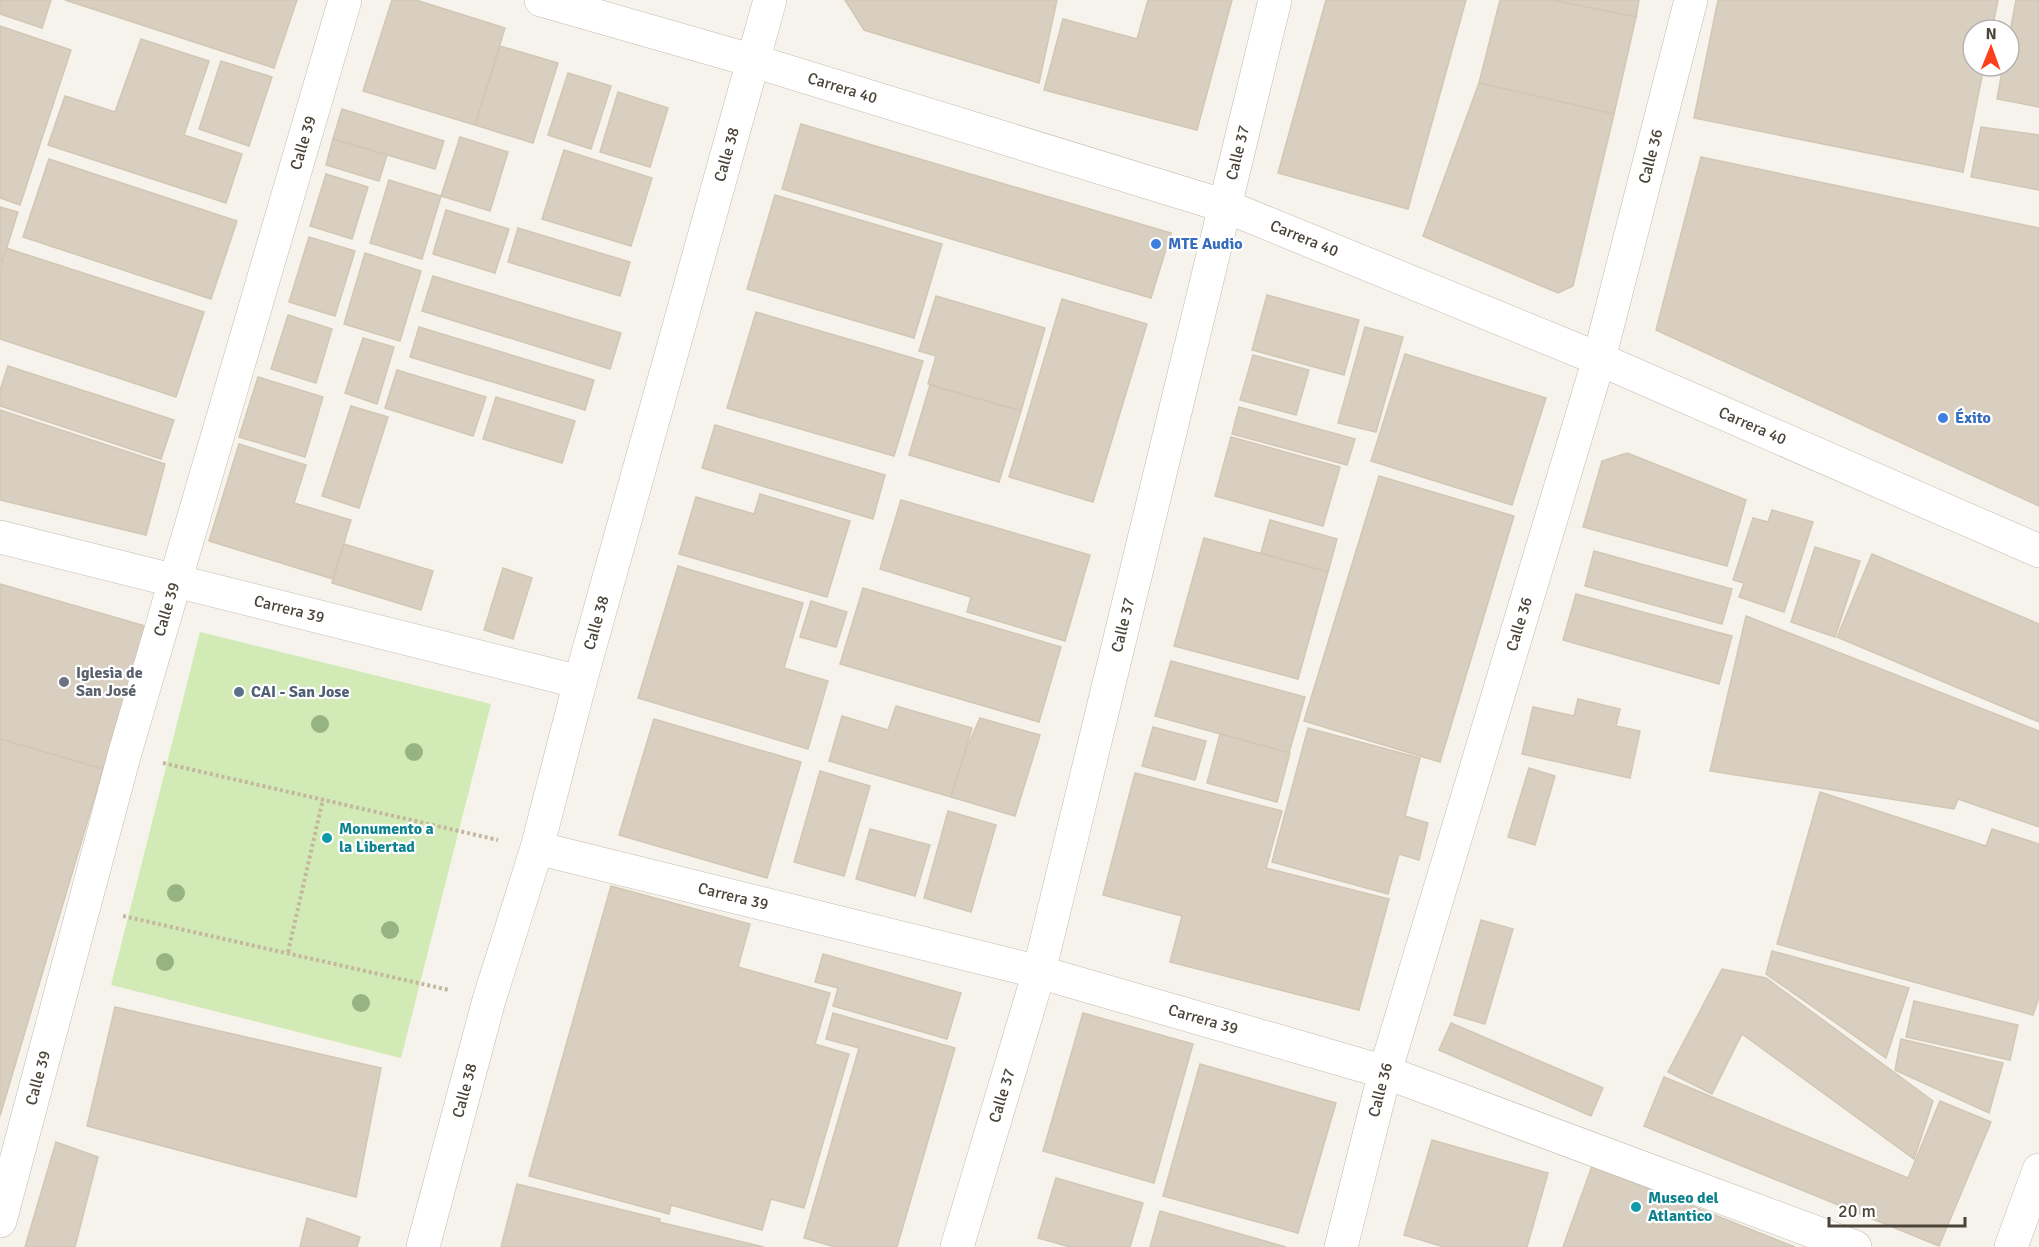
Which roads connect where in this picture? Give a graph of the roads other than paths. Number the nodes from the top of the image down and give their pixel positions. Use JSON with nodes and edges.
{"nodes":[{"id":1,"x":345,"y":0,"type":"edge"},
{"id":2,"x":541,"y":0,"type":"edge"},
{"id":3,"x":770,"y":0,"type":"edge"},
{"id":4,"x":1275,"y":0,"type":"edge"},
{"id":5,"x":1690,"y":0,"type":"edge"},
{"id":6,"x":754,"y":61,"type":"junction"},
{"id":7,"x":1225,"y":206,"type":"junction"},
{"id":8,"x":1599,"y":359,"type":"junction"},
{"id":9,"x":0,"y":537,"type":"edge"},
{"id":10,"x":2039,"y":551,"type":"edge"},
{"id":11,"x":174,"y":581,"type":"junction"},
{"id":12,"x":580,"y":682,"type":"junction"},
{"id":13,"x":537,"y":848,"type":"junction"},
{"id":14,"x":1039,"y":972,"type":"junction"},
{"id":15,"x":1385,"y":1072,"type":"junction"},
{"id":16,"x":2039,"y":1170,"type":"edge"},
{"id":17,"x":0,"y":1221,"type":"edge"},
{"id":18,"x":423,"y":1247,"type":"edge"},
{"id":19,"x":957,"y":1247,"type":"edge"},
{"id":20,"x":1341,"y":1247,"type":"edge"},
{"id":21,"x":1855,"y":1247,"type":"edge"},
{"id":22,"x":2011,"y":1247,"type":"edge"}],
"edges":[{"from":1,"to":11,"type":"street","name":"Calle 39"},
{"from":2,"to":6,"type":"street","name":"Carrera 40"},
{"from":3,"to":6,"type":"street","name":"Calle 38"},
{"from":4,"to":7,"type":"street","name":"Calle 37"},
{"from":5,"to":8,"type":"street","name":"Calle 36"},
{"from":6,"to":7,"type":"street","name":"Carrera 40"},
{"from":6,"to":12,"type":"street","name":"Calle 38"},
{"from":7,"to":8,"type":"street","name":"Carrera 40"},
{"from":7,"to":14,"type":"street","name":"Calle 37"},
{"from":8,"to":10,"type":"street","name":"Carrera 40"},
{"from":8,"to":15,"type":"street","name":"Calle 36"},
{"from":9,"to":11,"type":"street","name":"Carrera 39"},
{"from":11,"to":12,"type":"street","name":"Carrera 39"},
{"from":11,"to":17,"type":"street","name":"Calle 39"},
{"from":12,"to":13,"type":"street","name":"Calle 38"},
{"from":13,"to":14,"type":"street","name":"Carrera 39"},
{"from":13,"to":18,"type":"street","name":"Calle 38"},
{"from":14,"to":15,"type":"street","name":"Carrera 39"},
{"from":14,"to":19,"type":"street","name":"Calle 37"},
{"from":15,"to":20,"type":"street","name":"Calle 36"},
{"from":15,"to":21,"type":"street","name":"Carrera 39"},
{"from":16,"to":22,"type":"street"}]}
